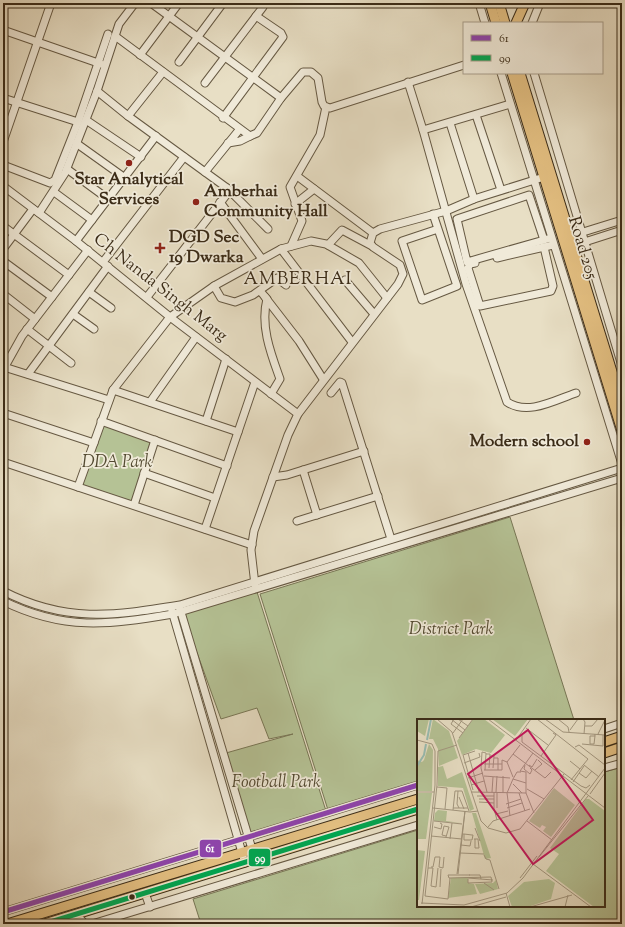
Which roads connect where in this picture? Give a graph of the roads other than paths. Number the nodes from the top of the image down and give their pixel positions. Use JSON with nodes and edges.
{"nodes":[{"id":1,"x":51,"y":3,"type":"edge"},
{"id":2,"x":135,"y":3,"type":"edge"},
{"id":3,"x":151,"y":3,"type":"edge"},
{"id":4,"x":179,"y":3,"type":"edge"},
{"id":5,"x":223,"y":3,"type":"edge"},
{"id":6,"x":264,"y":3,"type":"edge"},
{"id":7,"x":479,"y":3,"type":"edge"},
{"id":8,"x":525,"y":3,"type":"edge"},
{"id":9,"x":540,"y":3,"type":"edge"},
{"id":10,"x":497,"y":4,"type":"edge"},
{"id":11,"x":482,"y":12,"type":"junction"},
{"id":12,"x":169,"y":16,"type":"junction"},
{"id":13,"x":256,"y":16,"type":"junction"},
{"id":14,"x":485,"y":22,"type":"edge"},
{"id":15,"x":496,"y":22,"type":"edge"},
{"id":16,"x":505,"y":22,"type":"edge"},
{"id":17,"x":516,"y":22,"type":"edge"},
{"id":18,"x":532,"y":22,"type":"edge"},
{"id":19,"x":3,"y":30,"type":"edge"},
{"id":20,"x":112,"y":35,"type":"junction"},
{"id":21,"x":197,"y":37,"type":"junction"},
{"id":22,"x":38,"y":42,"type":"junction"},
{"id":23,"x":140,"y":55,"type":"junction"},
{"id":24,"x":224,"y":57,"type":"junction"},
{"id":25,"x":179,"y":62,"type":"dead end"},
{"id":26,"x":98,"y":63,"type":"junction"},
{"id":27,"x":106,"y":65,"type":"junction"},
{"id":28,"x":463,"y":65,"type":"edge"},
{"id":29,"x":163,"y":72,"type":"junction"},
{"id":30,"x":501,"y":74,"type":"edge"},
{"id":31,"x":512,"y":74,"type":"edge"},
{"id":32,"x":520,"y":74,"type":"edge"},
{"id":33,"x":534,"y":74,"type":"edge"},
{"id":34,"x":252,"y":78,"type":"junction"},
{"id":35,"x":408,"y":82,"type":"junction"},
{"id":36,"x":205,"y":83,"type":"dead end"},
{"id":37,"x":97,"y":91,"type":"junction"},
{"id":38,"x":3,"y":98,"type":"edge"},
{"id":39,"x":281,"y":98,"type":"junction"},
{"id":40,"x":17,"y":102,"type":"junction"},
{"id":41,"x":510,"y":104,"type":"junction"},
{"id":42,"x":326,"y":108,"type":"junction"},
{"id":43,"x":476,"y":115,"type":"junction"},
{"id":44,"x":128,"y":116,"type":"junction"},
{"id":45,"x":223,"y":118,"type":"junction"},
{"id":46,"x":86,"y":120,"type":"junction"},
{"id":47,"x":78,"y":122,"type":"junction"},
{"id":48,"x":450,"y":123,"type":"junction"},
{"id":49,"x":239,"y":130,"type":"junction"},
{"id":50,"x":423,"y":130,"type":"junction"},
{"id":51,"x":156,"y":136,"type":"junction"},
{"id":52,"x":250,"y":136,"type":"junction"},
{"id":53,"x":3,"y":142,"type":"edge"},
{"id":54,"x":76,"y":143,"type":"junction"},
{"id":55,"x":228,"y":143,"type":"junction"},
{"id":56,"x":141,"y":157,"type":"junction"},
{"id":57,"x":184,"y":157,"type":"junction"},
{"id":58,"x":3,"y":165,"type":"edge"},
{"id":59,"x":68,"y":169,"type":"junction"},
{"id":60,"x":205,"y":172,"type":"junction"},
{"id":61,"x":297,"y":176,"type":"junction"},
{"id":62,"x":544,"y":177,"type":"junction"},
{"id":63,"x":125,"y":178,"type":"junction"},
{"id":64,"x":533,"y":180,"type":"junction"},
{"id":65,"x":3,"y":186,"type":"edge"},
{"id":66,"x":227,"y":188,"type":"junction"},
{"id":67,"x":314,"y":189,"type":"junction"},
{"id":68,"x":501,"y":190,"type":"junction"},
{"id":69,"x":54,"y":192,"type":"junction"},
{"id":70,"x":108,"y":199,"type":"junction"},
{"id":71,"x":474,"y":199,"type":"junction"},
{"id":72,"x":220,"y":202,"type":"junction"},
{"id":73,"x":295,"y":204,"type":"junction"},
{"id":74,"x":36,"y":211,"type":"junction"},
{"id":75,"x":446,"y":211,"type":"junction"},
{"id":76,"x":434,"y":214,"type":"junction"},
{"id":77,"x":92,"y":220,"type":"junction"},
{"id":78,"x":622,"y":220,"type":"edge"},
{"id":79,"x":3,"y":226,"type":"edge"},
{"id":80,"x":268,"y":229,"type":"dead end"},
{"id":81,"x":438,"y":229,"type":"junction"},
{"id":82,"x":622,"y":230,"type":"edge"},
{"id":83,"x":373,"y":233,"type":"junction"},
{"id":84,"x":581,"y":233,"type":"junction"},
{"id":85,"x":14,"y":234,"type":"junction"},
{"id":86,"x":567,"y":237,"type":"junction"},
{"id":87,"x":76,"y":241,"type":"junction"},
{"id":88,"x":552,"y":241,"type":"junction"},
{"id":89,"x":584,"y":242,"type":"junction"},
{"id":90,"x":544,"y":243,"type":"junction"},
{"id":91,"x":328,"y":245,"type":"junction"},
{"id":92,"x":291,"y":246,"type":"junction"},
{"id":93,"x":372,"y":246,"type":"junction"},
{"id":94,"x":569,"y":247,"type":"junction"},
{"id":95,"x":3,"y":249,"type":"edge"},
{"id":96,"x":282,"y":249,"type":"junction"},
{"id":97,"x":88,"y":250,"type":"junction"},
{"id":98,"x":262,"y":259,"type":"junction"},
{"id":99,"x":3,"y":261,"type":"edge"},
{"id":100,"x":106,"y":264,"type":"junction"},
{"id":101,"x":69,"y":275,"type":"junction"},
{"id":102,"x":346,"y":280,"type":"dead end"},
{"id":103,"x":286,"y":285,"type":"dead end"},
{"id":104,"x":214,"y":286,"type":"junction"},
{"id":105,"x":260,"y":291,"type":"junction"},
{"id":106,"x":89,"y":292,"type":"junction"},
{"id":107,"x":3,"y":294,"type":"edge"},
{"id":108,"x":52,"y":297,"type":"junction"},
{"id":109,"x":147,"y":297,"type":"junction"},
{"id":110,"x":265,"y":297,"type":"junction"},
{"id":111,"x":387,"y":298,"type":"junction"},
{"id":112,"x":111,"y":308,"type":"dead end"},
{"id":113,"x":73,"y":314,"type":"junction"},
{"id":114,"x":374,"y":314,"type":"junction"},
{"id":115,"x":170,"y":317,"type":"junction"},
{"id":116,"x":35,"y":319,"type":"junction"},
{"id":117,"x":27,"y":329,"type":"junction"},
{"id":118,"x":94,"y":329,"type":"dead end"},
{"id":119,"x":196,"y":337,"type":"junction"},
{"id":120,"x":352,"y":342,"type":"junction"},
{"id":121,"x":49,"y":346,"type":"junction"},
{"id":122,"x":226,"y":359,"type":"junction"},
{"id":123,"x":71,"y":363,"type":"dead end"},
{"id":124,"x":622,"y":366,"type":"edge"},
{"id":125,"x":4,"y":368,"type":"edge"},
{"id":126,"x":28,"y":374,"type":"junction"},
{"id":127,"x":323,"y":379,"type":"junction"},
{"id":128,"x":255,"y":382,"type":"junction"},
{"id":129,"x":114,"y":390,"type":"junction"},
{"id":130,"x":576,"y":393,"type":"dead end"},
{"id":131,"x":271,"y":394,"type":"junction"},
{"id":132,"x":331,"y":394,"type":"dead end"},
{"id":133,"x":109,"y":400,"type":"junction"},
{"id":134,"x":150,"y":402,"type":"junction"},
{"id":135,"x":622,"y":404,"type":"edge"},
{"id":136,"x":3,"y":413,"type":"edge"},
{"id":137,"x":298,"y":414,"type":"junction"},
{"id":138,"x":102,"y":421,"type":"junction"},
{"id":139,"x":206,"y":421,"type":"junction"},
{"id":140,"x":622,"y":431,"type":"edge"},
{"id":141,"x":238,"y":432,"type":"junction"},
{"id":142,"x":155,"y":440,"type":"junction"},
{"id":143,"x":94,"y":443,"type":"junction"},
{"id":144,"x":364,"y":451,"type":"junction"},
{"id":145,"x":3,"y":462,"type":"edge"},
{"id":146,"x":622,"y":464,"type":"edge"},
{"id":147,"x":226,"y":466,"type":"junction"},
{"id":148,"x":622,"y":468,"type":"edge"},
{"id":149,"x":303,"y":470,"type":"junction"},
{"id":150,"x":144,"y":473,"type":"junction"},
{"id":151,"x":273,"y":477,"type":"junction"},
{"id":152,"x":622,"y":478,"type":"edge"},
{"id":153,"x":78,"y":487,"type":"junction"},
{"id":154,"x":378,"y":496,"type":"junction"},
{"id":155,"x":215,"y":498,"type":"junction"},
{"id":156,"x":134,"y":505,"type":"junction"},
{"id":157,"x":317,"y":515,"type":"junction"},
{"id":158,"x":296,"y":521,"type":"dead end"},
{"id":159,"x":205,"y":529,"type":"junction"},
{"id":160,"x":391,"y":539,"type":"junction"},
{"id":161,"x":252,"y":545,"type":"junction"},
{"id":162,"x":255,"y":581,"type":"junction"},
{"id":163,"x":256,"y":589,"type":"junction"},
{"id":164,"x":3,"y":591,"type":"edge"},
{"id":165,"x":3,"y":601,"type":"edge"},
{"id":166,"x":170,"y":607,"type":"junction"},
{"id":167,"x":180,"y":609,"type":"junction"},
{"id":168,"x":173,"y":614,"type":"junction"},
{"id":169,"x":622,"y":723,"type":"edge"},
{"id":170,"x":605,"y":729,"type":"edge"},
{"id":171,"x":622,"y":736,"type":"edge"},
{"id":172,"x":605,"y":742,"type":"edge"},
{"id":173,"x":622,"y":747,"type":"edge"},
{"id":174,"x":605,"y":753,"type":"edge"},
{"id":175,"x":622,"y":763,"type":"edge"},
{"id":176,"x":605,"y":768,"type":"edge"},
{"id":177,"x":417,"y":785,"type":"edge"},
{"id":178,"x":417,"y":798,"type":"edge"},
{"id":179,"x":417,"y":809,"type":"edge"},
{"id":180,"x":417,"y":825,"type":"edge"},
{"id":181,"x":247,"y":837,"type":"junction"},
{"id":182,"x":238,"y":841,"type":"junction"},
{"id":183,"x":246,"y":851,"type":"junction"},
{"id":184,"x":254,"y":859,"type":"junction"},
{"id":185,"x":245,"y":863,"type":"junction"},
{"id":186,"x":145,"y":893,"type":"junction"},
{"id":187,"x":150,"y":907,"type":"junction"},
{"id":188,"x":3,"y":912,"type":"edge"},
{"id":189,"x":76,"y":914,"type":"junction"},
{"id":190,"x":49,"y":923,"type":"edge"},
{"id":191,"x":7,"y":924,"type":"edge"},
{"id":192,"x":84,"y":924,"type":"edge"},
{"id":193,"x":92,"y":924,"type":"edge"}],
"edges":[{"from":1,"to":22,"type":"street"},
{"from":2,"to":20,"type":"street"},
{"from":3,"to":12,"type":"street"},
{"from":4,"to":12,"type":"street"},
{"from":5,"to":21,"type":"street"},
{"from":6,"to":13,"type":"street"},
{"from":7,"to":11,"type":"street"},
{"from":8,"to":17,"type":"main road"},
{"from":9,"to":18,"type":"street"},
{"from":10,"to":11,"type":"street"},
{"from":10,"to":15,"type":"main road"},
{"from":10,"to":16,"type":"main road"},
{"from":11,"to":14,"type":"street"},
{"from":12,"to":21,"type":"street"},
{"from":12,"to":23,"type":"street"},
{"from":13,"to":24,"type":"street"},
{"from":13,"to":34,"type":"street"},
{"from":19,"to":22,"type":"street"},
{"from":20,"to":23,"type":"street"},
{"from":20,"to":26,"type":"street"},
{"from":20,"to":27,"type":"street"},
{"from":21,"to":24,"type":"street"},
{"from":21,"to":25,"type":"street"},
{"from":22,"to":26,"type":"street"},
{"from":22,"to":40,"type":"street"},
{"from":23,"to":29,"type":"street"},
{"from":24,"to":34,"type":"street"},
{"from":24,"to":36,"type":"street"},
{"from":26,"to":27,"type":"street"},
{"from":26,"to":47,"type":"street"},
{"from":27,"to":37,"type":"street"},
{"from":28,"to":35,"type":"street"},
{"from":29,"to":44,"type":"street"},
{"from":29,"to":45,"type":"street"},
{"from":30,"to":41,"type":"street"},
{"from":31,"to":62,"type":"main road","name":"Road 205"},
{"from":32,"to":86,"type":"main road","name":"Road 205"},
{"from":33,"to":84,"type":"street"},
{"from":34,"to":39,"type":"street"},
{"from":34,"to":45,"type":"street"},
{"from":35,"to":42,"type":"street"},
{"from":35,"to":50,"type":"street"},
{"from":37,"to":44,"type":"street"},
{"from":37,"to":46,"type":"street"},
{"from":38,"to":40,"type":"street"},
{"from":39,"to":42,"type":"street"},
{"from":39,"to":52,"type":"street"},
{"from":40,"to":47,"type":"street"},
{"from":40,"to":53,"type":"street"},
{"from":41,"to":43,"type":"street"},
{"from":41,"to":64,"type":"street"},
{"from":42,"to":61,"type":"street"},
{"from":43,"to":48,"type":"street"},
{"from":43,"to":68,"type":"street"},
{"from":44,"to":51,"type":"street"},
{"from":45,"to":49,"type":"street"},
{"from":46,"to":54,"type":"street"},
{"from":46,"to":56,"type":"street"},
{"from":47,"to":58,"type":"street"},
{"from":48,"to":50,"type":"street"},
{"from":48,"to":71,"type":"street"},
{"from":49,"to":52,"type":"street"},
{"from":49,"to":55,"type":"street"},
{"from":50,"to":75,"type":"street"},
{"from":51,"to":56,"type":"street"},
{"from":51,"to":57,"type":"street"},
{"from":52,"to":55,"type":"street"},
{"from":54,"to":59,"type":"street"},
{"from":54,"to":63,"type":"street"},
{"from":55,"to":60,"type":"street"},
{"from":56,"to":63,"type":"street"},
{"from":57,"to":60,"type":"street"},
{"from":57,"to":100,"type":"street"},
{"from":59,"to":69,"type":"street"},
{"from":59,"to":70,"type":"street"},
{"from":60,"to":66,"type":"street"},
{"from":61,"to":67,"type":"street"},
{"from":61,"to":73,"type":"street"},
{"from":62,"to":64,"type":"street"},
{"from":62,"to":86,"type":"main road","name":"Road 205"},
{"from":63,"to":70,"type":"street"},
{"from":64,"to":68,"type":"street"},
{"from":64,"to":88,"type":"street"},
{"from":65,"to":74,"type":"street","name":"Ch Nanda Singh Marg"},
{"from":66,"to":72,"type":"street"},
{"from":66,"to":80,"type":"street"},
{"from":67,"to":73,"type":"street"},
{"from":67,"to":83,"type":"street"},
{"from":68,"to":71,"type":"street"},
{"from":69,"to":74,"type":"street"},
{"from":69,"to":77,"type":"street"},
{"from":70,"to":77,"type":"street"},
{"from":71,"to":75,"type":"street"},
{"from":72,"to":98,"type":"street"},
{"from":72,"to":109,"type":"street"},
{"from":73,"to":92,"type":"street"},
{"from":74,"to":85,"type":"street"},
{"from":74,"to":87,"type":"street","name":"Ch Nanda Singh Marg"},
{"from":75,"to":76,"type":"street"},
{"from":75,"to":130,"type":"street"},
{"from":76,"to":81,"type":"street"},
{"from":76,"to":83,"type":"street"},
{"from":77,"to":87,"type":"street"},
{"from":78,"to":84,"type":"street"},
{"from":79,"to":85,"type":"street"},
{"from":81,"to":81,"type":"street"},
{"from":82,"to":89,"type":"street"},
{"from":83,"to":93,"type":"street"},
{"from":84,"to":86,"type":"street"},
{"from":84,"to":89,"type":"street"},
{"from":85,"to":95,"type":"street"},
{"from":85,"to":101,"type":"street"},
{"from":86,"to":94,"type":"main road","name":"Road 205"},
{"from":87,"to":97,"type":"street","name":"Ch Nanda Singh Marg"},
{"from":88,"to":90,"type":"street"},
{"from":88,"to":146,"type":"street"},
{"from":89,"to":94,"type":"street"},
{"from":89,"to":124,"type":"street"},
{"from":90,"to":90,"type":"street"},
{"from":90,"to":90,"type":"street"},
{"from":91,"to":92,"type":"street"},
{"from":91,"to":93,"type":"street"},
{"from":91,"to":111,"type":"street"},
{"from":92,"to":96,"type":"street"},
{"from":93,"to":111,"type":"street"},
{"from":94,"to":135,"type":"main road","name":"Road 205"},
{"from":94,"to":140,"type":"main road","name":"Road 205"},
{"from":96,"to":98,"type":"street"},
{"from":96,"to":120,"type":"street"},
{"from":97,"to":100,"type":"street","name":"Ch Nanda Singh Marg"},
{"from":97,"to":101,"type":"street"},
{"from":98,"to":104,"type":"street"},
{"from":99,"to":108,"type":"street"},
{"from":100,"to":106,"type":"street"},
{"from":100,"to":109,"type":"street","name":"Ch Nanda Singh Marg"},
{"from":101,"to":108,"type":"street"},
{"from":102,"to":114,"type":"street"},
{"from":103,"to":105,"type":"street"},
{"from":104,"to":105,"type":"street"},
{"from":104,"to":115,"type":"street"},
{"from":105,"to":110,"type":"street"},
{"from":106,"to":112,"type":"street"},
{"from":106,"to":113,"type":"street"},
{"from":107,"to":116,"type":"street"},
{"from":108,"to":116,"type":"street"},
{"from":109,"to":115,"type":"street","name":"Ch Nanda Singh Marg"},
{"from":110,"to":127,"type":"street"},
{"from":110,"to":131,"type":"street"},
{"from":111,"to":114,"type":"street"},
{"from":113,"to":118,"type":"street"},
{"from":113,"to":121,"type":"street"},
{"from":114,"to":120,"type":"street"},
{"from":115,"to":119,"type":"street","name":"Ch Nanda Singh Marg"},
{"from":115,"to":129,"type":"street"},
{"from":116,"to":117,"type":"street"},
{"from":117,"to":121,"type":"street"},
{"from":117,"to":125,"type":"street"},
{"from":119,"to":122,"type":"street","name":"Ch Nanda Singh Marg"},
{"from":119,"to":134,"type":"street"},
{"from":120,"to":127,"type":"street"},
{"from":121,"to":123,"type":"street"},
{"from":121,"to":126,"type":"street"},
{"from":122,"to":128,"type":"street","name":"Ch Nanda Singh Marg"},
{"from":122,"to":139,"type":"street"},
{"from":125,"to":126,"type":"street"},
{"from":126,"to":133,"type":"street"},
{"from":127,"to":137,"type":"street"},
{"from":128,"to":131,"type":"street","name":"Ch Nanda Singh Marg"},
{"from":128,"to":141,"type":"street"},
{"from":129,"to":133,"type":"street"},
{"from":129,"to":134,"type":"street"},
{"from":131,"to":137,"type":"street","name":"Ch Nanda Singh Marg"},
{"from":132,"to":144,"type":"street"},
{"from":133,"to":138,"type":"street"},
{"from":134,"to":139,"type":"street"},
{"from":136,"to":143,"type":"street"},
{"from":137,"to":151,"type":"street"},
{"from":138,"to":142,"type":"street"},
{"from":138,"to":143,"type":"street"},
{"from":139,"to":141,"type":"street"},
{"from":141,"to":147,"type":"street"},
{"from":142,"to":147,"type":"street"},
{"from":142,"to":150,"type":"street"},
{"from":143,"to":153,"type":"street"},
{"from":144,"to":149,"type":"street"},
{"from":144,"to":154,"type":"street"},
{"from":145,"to":153,"type":"street"},
{"from":147,"to":155,"type":"street"},
{"from":148,"to":160,"type":"street"},
{"from":149,"to":151,"type":"street"},
{"from":149,"to":157,"type":"street"},
{"from":150,"to":155,"type":"street"},
{"from":150,"to":156,"type":"street"},
{"from":151,"to":161,"type":"street"},
{"from":152,"to":163,"type":"street"},
{"from":153,"to":156,"type":"street"},
{"from":154,"to":157,"type":"street"},
{"from":154,"to":160,"type":"street"},
{"from":155,"to":159,"type":"street"},
{"from":156,"to":159,"type":"street"},
{"from":157,"to":158,"type":"street"},
{"from":159,"to":161,"type":"street"},
{"from":160,"to":162,"type":"street"},
{"from":161,"to":162,"type":"street"},
{"from":162,"to":163,"type":"street"},
{"from":162,"to":167,"type":"street"},
{"from":163,"to":167,"type":"street"},
{"from":164,"to":166,"type":"street"},
{"from":165,"to":168,"type":"street"},
{"from":166,"to":167,"type":"street"},
{"from":166,"to":168,"type":"street"},
{"from":167,"to":168,"type":"street"},
{"from":167,"to":181,"type":"street"},
{"from":168,"to":182,"type":"street"},
{"from":169,"to":170,"type":"street"},
{"from":171,"to":172,"type":"main road"},
{"from":173,"to":174,"type":"main road"},
{"from":175,"to":176,"type":"street"},
{"from":177,"to":181,"type":"street"},
{"from":178,"to":183,"type":"main road"},
{"from":179,"to":184,"type":"main road"},
{"from":180,"to":187,"type":"street"},
{"from":181,"to":182,"type":"street"},
{"from":181,"to":183,"type":"street"},
{"from":182,"to":183,"type":"street"},
{"from":182,"to":188,"type":"street"},
{"from":183,"to":184,"type":"street"},
{"from":183,"to":185,"type":"street"},
{"from":183,"to":191,"type":"main road"},
{"from":184,"to":185,"type":"main road"},
{"from":185,"to":186,"type":"main road"},
{"from":186,"to":187,"type":"street"},
{"from":186,"to":189,"type":"main road"},
{"from":187,"to":193,"type":"street"},
{"from":189,"to":190,"type":"main road"},
{"from":189,"to":192,"type":"street"}]}
